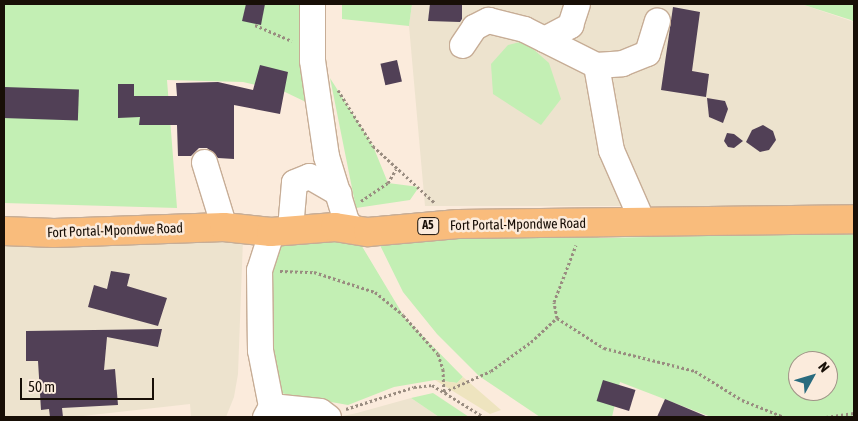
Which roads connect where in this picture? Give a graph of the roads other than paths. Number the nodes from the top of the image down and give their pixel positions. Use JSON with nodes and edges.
{"nodes":[{"id":1,"x":312,"y":4,"type":"edge"},
{"id":2,"x":577,"y":4,"type":"edge"},
{"id":3,"x":657,"y":20,"type":"dead end"},
{"id":4,"x":544,"y":39,"type":"junction"},
{"id":5,"x":462,"y":45,"type":"dead end"},
{"id":6,"x":596,"y":65,"type":"junction"},
{"id":7,"x":204,"y":162,"type":"dead end"},
{"id":8,"x":338,"y":192,"type":"junction"},
{"id":9,"x":854,"y":219,"type":"edge"},
{"id":10,"x":642,"y":221,"type":"junction"},
{"id":11,"x":351,"y":226,"type":"junction"},
{"id":12,"x":224,"y":227,"type":"junction"},
{"id":13,"x":280,"y":230,"type":"junction"},
{"id":14,"x":4,"y":231,"type":"edge"},
{"id":15,"x":268,"y":412,"type":"edge"},
{"id":16,"x":324,"y":414,"type":"edge"}],
"edges":[{"from":1,"to":8,"type":"street"},
{"from":2,"to":4,"type":"street"},
{"from":3,"to":6,"type":"street"},
{"from":4,"to":5,"type":"street"},
{"from":4,"to":6,"type":"street"},
{"from":6,"to":10,"type":"street"},
{"from":7,"to":12,"type":"street"},
{"from":8,"to":11,"type":"street"},
{"from":8,"to":13,"type":"street"},
{"from":9,"to":10,"type":"highway","name":"Fort Portal-Mpondwe Road","number":"A5"},
{"from":10,"to":11,"type":"highway","name":"Fort Portal-Mpondwe Road","number":"A5"},
{"from":11,"to":13,"type":"highway","name":"Fort Portal-Mpondwe Road","number":"A5"},
{"from":12,"to":13,"type":"highway","name":"Fort Portal-Mpondwe Road","number":"A5"},
{"from":12,"to":14,"type":"highway","name":"Fort Portal-Mpondwe Road","number":"A5"},
{"from":13,"to":15,"type":"street"},
{"from":15,"to":16,"type":"street"}]}
